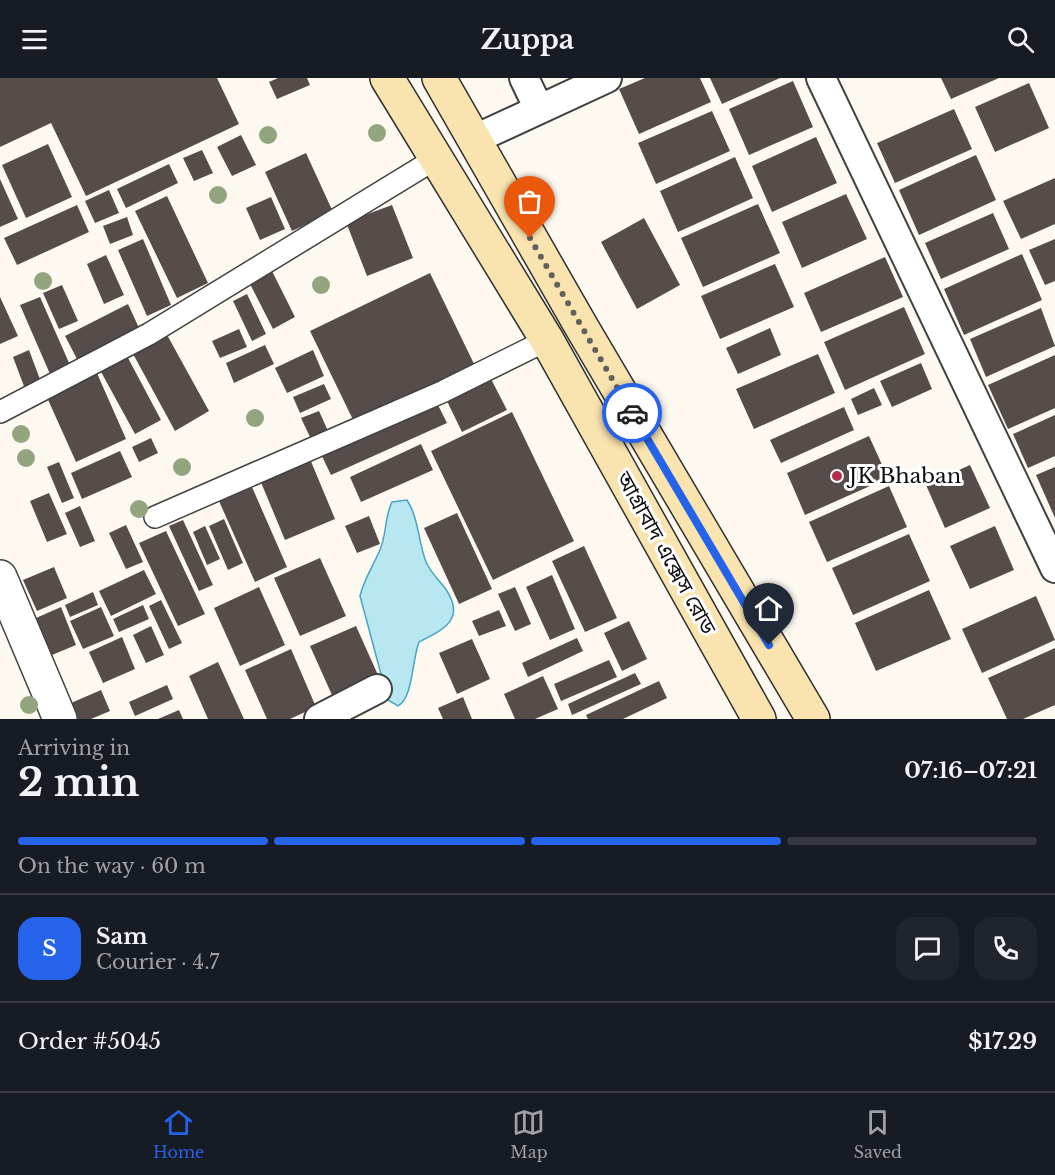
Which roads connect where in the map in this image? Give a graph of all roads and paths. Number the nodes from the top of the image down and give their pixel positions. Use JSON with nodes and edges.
{"nodes":[{"id":1,"x":387,"y":78,"type":"edge"},
{"id":2,"x":439,"y":78,"type":"edge"},
{"id":3,"x":524,"y":78,"type":"edge"},
{"id":4,"x":607,"y":78,"type":"edge"},
{"id":5,"x":821,"y":78,"type":"edge"},
{"id":6,"x":539,"y":109,"type":"junction"},
{"id":7,"x":473,"y":140,"type":"junction"},
{"id":8,"x":435,"y":159,"type":"junction"},
{"id":9,"x":547,"y":339,"type":"junction"},
{"id":10,"x":0,"y":412,"type":"edge"},
{"id":11,"x":155,"y":517,"type":"dead end"},
{"id":12,"x":1055,"y":568,"type":"edge"},
{"id":13,"x":0,"y":577,"type":"edge"},
{"id":14,"x":378,"y":689,"type":"dead end"},
{"id":15,"x":60,"y":719,"type":"edge"},
{"id":16,"x":319,"y":719,"type":"edge"},
{"id":17,"x":759,"y":719,"type":"edge"},
{"id":18,"x":813,"y":719,"type":"edge"}],
"edges":[{"from":1,"to":8,"type":"main road","name":"আগ্রাবাদ এক্সেস রোড"},
{"from":2,"to":7,"type":"main road"},
{"from":3,"to":6,"type":"street"},
{"from":4,"to":6,"type":"street"},
{"from":5,"to":12,"type":"street"},
{"from":6,"to":7,"type":"street"},
{"from":7,"to":18,"type":"main road"},
{"from":8,"to":9,"type":"main road","name":"আগ্রাবাদ এক্সেস রোড"},
{"from":8,"to":10,"type":"street"},
{"from":9,"to":11,"type":"street"},
{"from":9,"to":17,"type":"main road","name":"আগ্রাবাদ এক্সেস রোড"},
{"from":13,"to":15,"type":"street"},
{"from":14,"to":16,"type":"street"}]}
